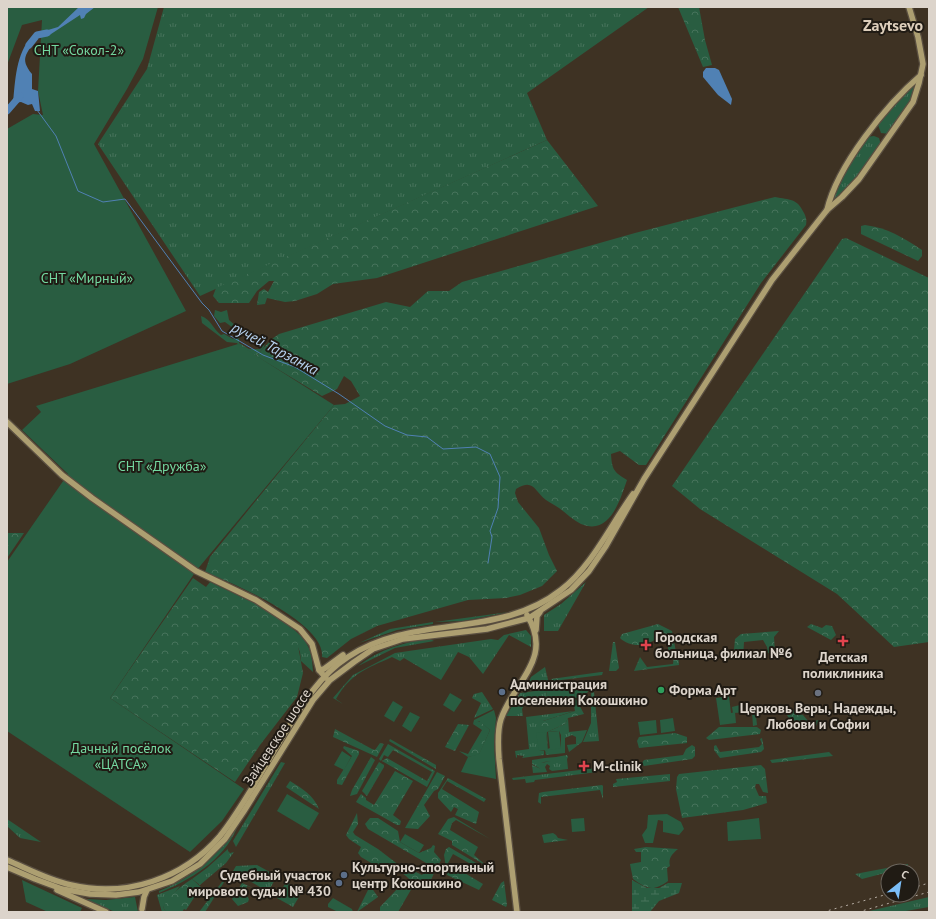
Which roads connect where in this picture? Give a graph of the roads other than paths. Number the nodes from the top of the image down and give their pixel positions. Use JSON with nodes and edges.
{"nodes":[{"id":1,"x":909,"y":7,"type":"edge"},
{"id":2,"x":921,"y":75,"type":"junction"},
{"id":3,"x":827,"y":210,"type":"junction"},
{"id":4,"x":7,"y":422,"type":"edge"},
{"id":5,"x":644,"y":479,"type":"junction"},
{"id":6,"x":554,"y":596,"type":"junction"},
{"id":7,"x":545,"y":609,"type":"junction"},
{"id":8,"x":525,"y":611,"type":"junction"},
{"id":9,"x":529,"y":618,"type":"junction"},
{"id":10,"x":487,"y":629,"type":"junction"},
{"id":11,"x":536,"y":634,"type":"junction"},
{"id":12,"x":364,"y":646,"type":"junction"},
{"id":13,"x":319,"y":670,"type":"junction"},
{"id":14,"x":337,"y":674,"type":"junction"},
{"id":15,"x":324,"y":676,"type":"junction"},
{"id":16,"x":313,"y":700,"type":"junction"},
{"id":17,"x":7,"y":860,"type":"edge"},
{"id":18,"x":7,"y":867,"type":"edge"},
{"id":19,"x":35,"y":879,"type":"junction"},
{"id":20,"x":150,"y":884,"type":"junction"},
{"id":21,"x":131,"y":887,"type":"junction"},
{"id":22,"x":147,"y":890,"type":"junction"},
{"id":23,"x":139,"y":892,"type":"junction"},
{"id":24,"x":142,"y":911,"type":"edge"},
{"id":25,"x":106,"y":912,"type":"edge"},
{"id":26,"x":516,"y":912,"type":"edge"}],
"edges":[{"from":1,"to":2,"type":"main road"},
{"from":2,"to":3,"type":"main road"},
{"from":2,"to":3,"type":"main road"},
{"from":3,"to":5,"type":"main road"},
{"from":4,"to":13,"type":"main road"},
{"from":5,"to":6,"type":"main road","name":"Зайцевское шоссе"},
{"from":5,"to":7,"type":"main road","name":"Зайцевское шоссе"},
{"from":6,"to":8,"type":"main road","name":"Зайцевское шоссе"},
{"from":6,"to":9,"type":"main road"},
{"from":7,"to":9,"type":"main road","name":"Зайцевское шоссе"},
{"from":7,"to":11,"type":"main road"},
{"from":8,"to":9,"type":"main road"},
{"from":8,"to":12,"type":"main road","name":"Зайцевское шоссе"},
{"from":9,"to":10,"type":"main road","name":"Зайцевское шоссе"},
{"from":9,"to":11,"type":"main road"},
{"from":10,"to":11,"type":"main road"},
{"from":10,"to":14,"type":"main road","name":"Зайцевское шоссе"},
{"from":11,"to":26,"type":"main road"},
{"from":12,"to":13,"type":"main road"},
{"from":12,"to":15,"type":"main road","name":"Зайцевское шоссе"},
{"from":13,"to":15,"type":"main road"},
{"from":14,"to":15,"type":"main road"},
{"from":14,"to":16,"type":"main road","name":"Зайцевское шоссе"},
{"from":15,"to":16,"type":"main road"},
{"from":15,"to":20,"type":"main road","name":"Зайцевское шоссе"},
{"from":16,"to":22,"type":"main road","name":"Зайцевское шоссе"},
{"from":17,"to":21,"type":"main road","name":"Зайцевское шоссе"},
{"from":18,"to":19,"type":"main road","name":"Зайцевское шоссе"},
{"from":19,"to":23,"type":"main road","name":"Зайцевское шоссе"},
{"from":19,"to":25,"type":"main road"},
{"from":20,"to":21,"type":"main road","name":"Зайцевское шоссе"},
{"from":20,"to":23,"type":"main road"},
{"from":21,"to":23,"type":"main road"},
{"from":22,"to":23,"type":"main road","name":"Зайцевское шоссе"},
{"from":22,"to":24,"type":"main road"},
{"from":23,"to":24,"type":"main road"}]}
